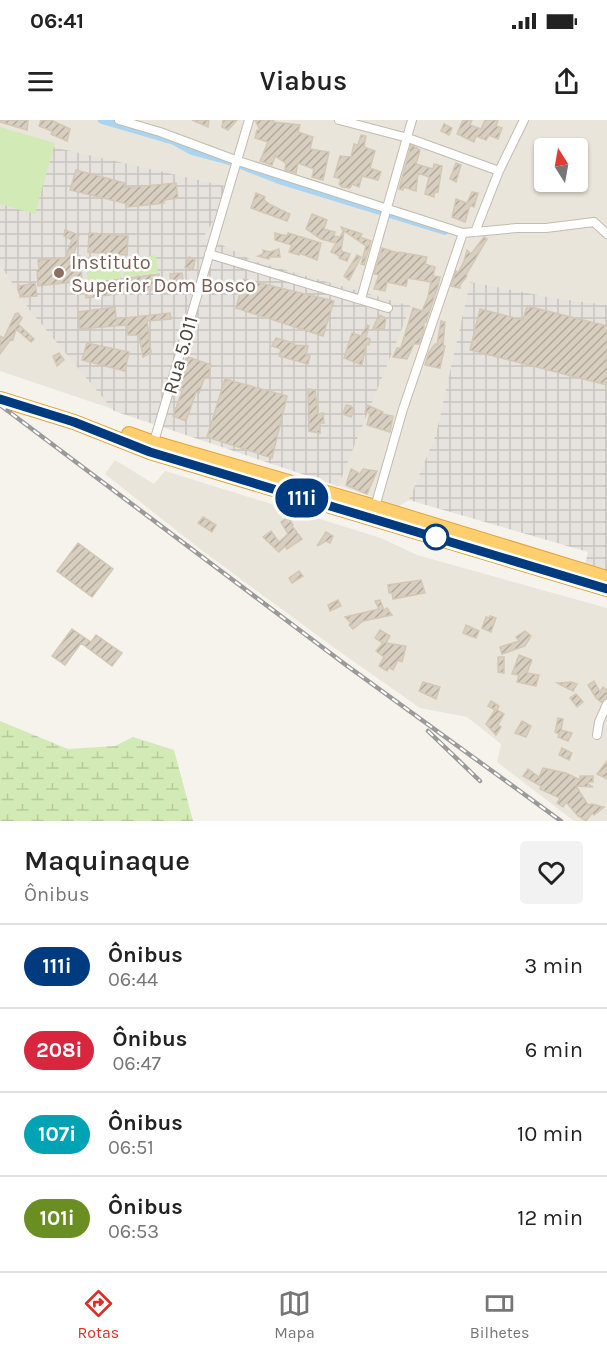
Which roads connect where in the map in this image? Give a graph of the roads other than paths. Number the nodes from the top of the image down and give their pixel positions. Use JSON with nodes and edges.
{"nodes":[{"id":1,"x":120,"y":120,"type":"edge"},
{"id":2,"x":249,"y":120,"type":"edge"},
{"id":3,"x":339,"y":120,"type":"edge"},
{"id":4,"x":412,"y":120,"type":"edge"},
{"id":5,"x":524,"y":120,"type":"edge"},
{"id":6,"x":131,"y":122,"type":"edge"},
{"id":7,"x":408,"y":138,"type":"junction"},
{"id":8,"x":238,"y":161,"type":"junction"},
{"id":9,"x":499,"y":171,"type":"junction"},
{"id":10,"x":386,"y":208,"type":"junction"},
{"id":11,"x":475,"y":232,"type":"junction"},
{"id":12,"x":463,"y":233,"type":"junction"},
{"id":13,"x":607,"y":234,"type":"edge"},
{"id":14,"x":209,"y":254,"type":"junction"},
{"id":15,"x":362,"y":299,"type":"junction"},
{"id":16,"x":388,"y":308,"type":"dead end"},
{"id":17,"x":0,"y":391,"type":"edge"},
{"id":18,"x":0,"y":399,"type":"edge"},
{"id":19,"x":83,"y":421,"type":"junction"},
{"id":20,"x":152,"y":447,"type":"junction"},
{"id":21,"x":375,"y":507,"type":"junction"},
{"id":22,"x":607,"y":578,"type":"edge"},
{"id":23,"x":607,"y":590,"type":"edge"},
{"id":24,"x":607,"y":704,"type":"edge"},
{"id":25,"x":597,"y":735,"type":"dead end"}],
"edges":[{"from":1,"to":6,"type":"street"},
{"from":2,"to":8,"type":"street","name":"Rua 5.011"},
{"from":3,"to":7,"type":"street"},
{"from":4,"to":7,"type":"street"},
{"from":5,"to":9,"type":"street"},
{"from":6,"to":8,"type":"street"},
{"from":7,"to":9,"type":"street"},
{"from":7,"to":10,"type":"street"},
{"from":8,"to":10,"type":"street"},
{"from":8,"to":14,"type":"street","name":"Rua 5.011"},
{"from":9,"to":11,"type":"street"},
{"from":10,"to":12,"type":"street"},
{"from":10,"to":15,"type":"street"},
{"from":11,"to":12,"type":"street"},
{"from":11,"to":13,"type":"street"},
{"from":12,"to":21,"type":"street"},
{"from":14,"to":15,"type":"street"},
{"from":14,"to":20,"type":"street","name":"Rua 5.011"},
{"from":15,"to":16,"type":"street"},
{"from":17,"to":19,"type":"highway"},
{"from":18,"to":19,"type":"highway"},
{"from":19,"to":20,"type":"highway"},
{"from":20,"to":21,"type":"highway"},
{"from":20,"to":23,"type":"highway"},
{"from":21,"to":22,"type":"highway"},
{"from":24,"to":25,"type":"street"}]}
